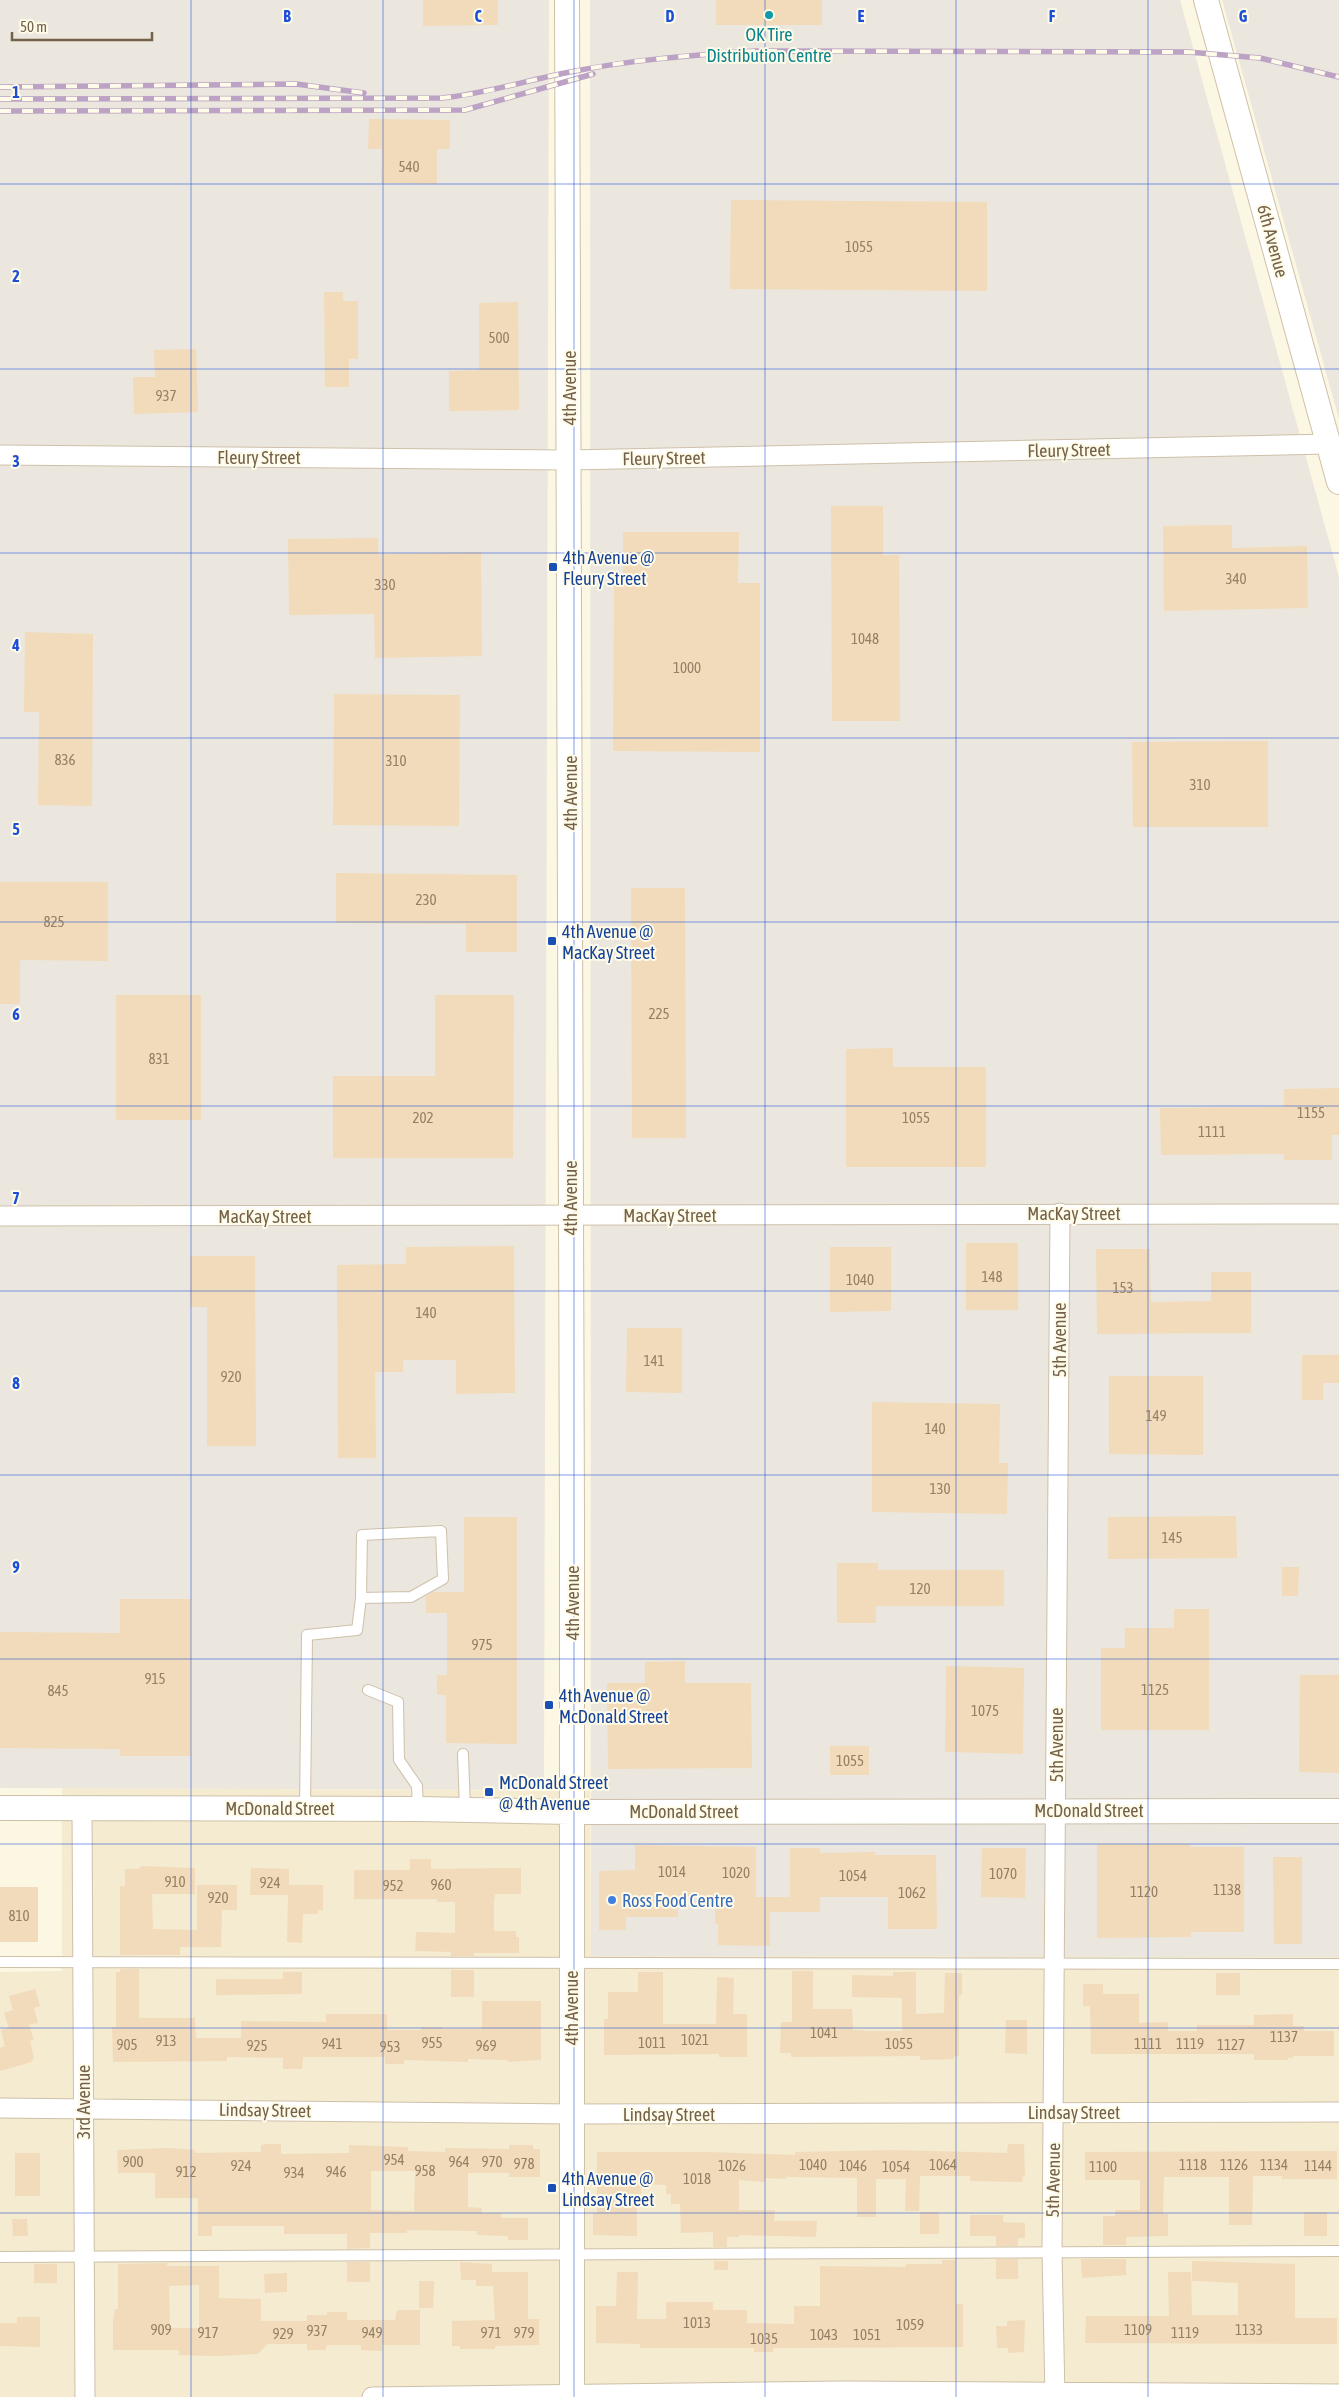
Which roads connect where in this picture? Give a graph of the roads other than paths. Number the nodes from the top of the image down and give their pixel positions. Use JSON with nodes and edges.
{"nodes":[{"id":1,"x":567,"y":0,"type":"edge"},
{"id":2,"x":1206,"y":0,"type":"edge"},
{"id":3,"x":1328,"y":444,"type":"junction"},
{"id":4,"x":0,"y":455,"type":"edge"},
{"id":5,"x":569,"y":460,"type":"junction"},
{"id":6,"x":1339,"y":482,"type":"edge"},
{"id":7,"x":1060,"y":1213,"type":"junction"},
{"id":8,"x":1339,"y":1214,"type":"edge"},
{"id":9,"x":0,"y":1216,"type":"edge"},
{"id":10,"x":570,"y":1216,"type":"junction"},
{"id":11,"x":361,"y":1598,"type":"junction"},
{"id":12,"x":368,"y":1690,"type":"dead end"},
{"id":13,"x":463,"y":1754,"type":"dead end"},
{"id":14,"x":0,"y":1808,"type":"edge"},
{"id":15,"x":82,"y":1808,"type":"junction"},
{"id":16,"x":305,"y":1808,"type":"junction"},
{"id":17,"x":418,"y":1809,"type":"junction"},
{"id":18,"x":464,"y":1810,"type":"junction"},
{"id":19,"x":1056,"y":1810,"type":"junction"},
{"id":20,"x":571,"y":1812,"type":"junction"},
{"id":21,"x":1339,"y":1812,"type":"edge"},
{"id":22,"x":0,"y":1962,"type":"edge"},
{"id":23,"x":82,"y":1962,"type":"junction"},
{"id":24,"x":1054,"y":1963,"type":"junction"},
{"id":25,"x":571,"y":1964,"type":"junction"},
{"id":26,"x":1339,"y":1964,"type":"edge"},
{"id":27,"x":0,"y":2108,"type":"edge"},
{"id":28,"x":83,"y":2108,"type":"junction"},
{"id":29,"x":1054,"y":2112,"type":"junction"},
{"id":30,"x":1339,"y":2112,"type":"edge"},
{"id":31,"x":571,"y":2114,"type":"junction"},
{"id":32,"x":1339,"y":2251,"type":"edge"},
{"id":33,"x":1052,"y":2252,"type":"junction"},
{"id":34,"x":572,"y":2254,"type":"junction"},
{"id":35,"x":0,"y":2257,"type":"edge"},
{"id":36,"x":84,"y":2258,"type":"junction"},
{"id":37,"x":843,"y":2394,"type":"edge"},
{"id":38,"x":944,"y":2394,"type":"edge"},
{"id":39,"x":1054,"y":2394,"type":"edge"},
{"id":40,"x":1339,"y":2394,"type":"edge"},
{"id":41,"x":678,"y":2395,"type":"edge"},
{"id":42,"x":572,"y":2396,"type":"edge"},
{"id":43,"x":85,"y":2397,"type":"edge"},
{"id":44,"x":372,"y":2397,"type":"edge"}],
"edges":[{"from":1,"to":5,"type":"street","name":"4th Avenue"},
{"from":2,"to":3,"type":"street","name":"6th Avenue"},
{"from":3,"to":5,"type":"street","name":"Fleury Street"},
{"from":3,"to":6,"type":"street","name":"6th Avenue"},
{"from":4,"to":5,"type":"street","name":"Fleury Street"},
{"from":5,"to":10,"type":"street","name":"4th Avenue"},
{"from":7,"to":8,"type":"street","name":"MacKay Street"},
{"from":7,"to":10,"type":"street","name":"MacKay Street"},
{"from":7,"to":19,"type":"street","name":"5th Avenue"},
{"from":9,"to":10,"type":"street","name":"MacKay Street"},
{"from":10,"to":20,"type":"street","name":"4th Avenue"},
{"from":11,"to":11,"type":"lane"},
{"from":11,"to":16,"type":"lane"},
{"from":12,"to":17,"type":"lane"},
{"from":13,"to":18,"type":"lane"},
{"from":14,"to":15,"type":"street","name":"McDonald Street"},
{"from":15,"to":16,"type":"street","name":"McDonald Street"},
{"from":15,"to":23,"type":"street","name":"3rd Avenue"},
{"from":16,"to":17,"type":"street","name":"McDonald Street"},
{"from":17,"to":18,"type":"street","name":"McDonald Street"},
{"from":18,"to":20,"type":"street","name":"McDonald Street"},
{"from":19,"to":20,"type":"street","name":"McDonald Street"},
{"from":19,"to":21,"type":"street","name":"McDonald Street"},
{"from":19,"to":24,"type":"street","name":"5th Avenue"},
{"from":20,"to":25,"type":"street","name":"4th Avenue"},
{"from":22,"to":23,"type":"lane"},
{"from":23,"to":25,"type":"lane"},
{"from":23,"to":28,"type":"street","name":"3rd Avenue"},
{"from":24,"to":25,"type":"lane"},
{"from":24,"to":26,"type":"lane"},
{"from":24,"to":29,"type":"street","name":"5th Avenue"},
{"from":25,"to":31,"type":"street","name":"4th Avenue"},
{"from":27,"to":28,"type":"street","name":"Lindsay Street"},
{"from":28,"to":31,"type":"street","name":"Lindsay Street"},
{"from":28,"to":36,"type":"street","name":"3rd Avenue"},
{"from":29,"to":30,"type":"street","name":"Lindsay Street"},
{"from":29,"to":31,"type":"street","name":"Lindsay Street"},
{"from":29,"to":33,"type":"street","name":"5th Avenue"},
{"from":31,"to":34,"type":"street","name":"4th Avenue"},
{"from":32,"to":33,"type":"lane"},
{"from":33,"to":34,"type":"lane"},
{"from":33,"to":39,"type":"street","name":"5th Avenue"},
{"from":34,"to":36,"type":"lane"},
{"from":34,"to":42,"type":"street","name":"4th Avenue"},
{"from":35,"to":36,"type":"lane"},
{"from":36,"to":43,"type":"street","name":"3rd Avenue"},
{"from":37,"to":38,"type":"street"},
{"from":37,"to":41,"type":"street"},
{"from":38,"to":39,"type":"street"},
{"from":39,"to":40,"type":"street"},
{"from":41,"to":42,"type":"street"},
{"from":42,"to":44,"type":"street"}]}
